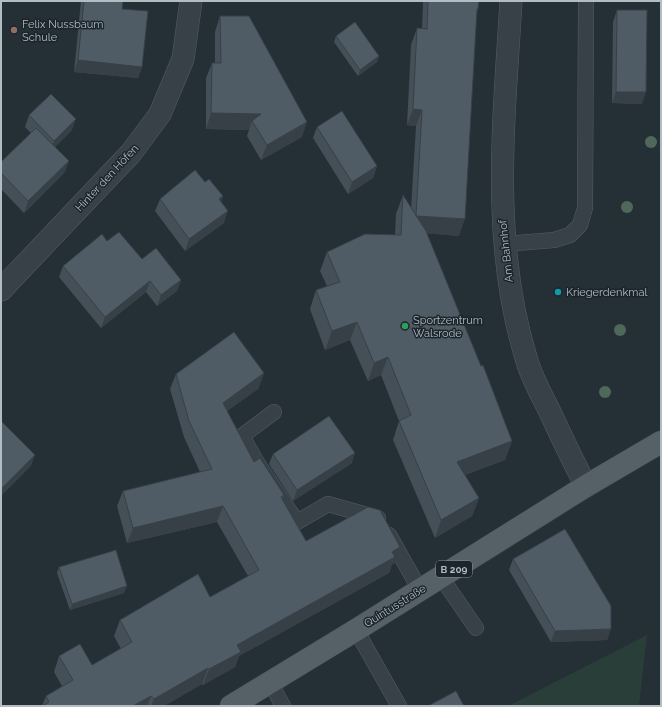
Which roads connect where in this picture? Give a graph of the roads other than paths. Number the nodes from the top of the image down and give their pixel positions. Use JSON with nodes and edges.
{"nodes":[{"id":1,"x":191,"y":1,"type":"edge"},
{"id":2,"x":511,"y":1,"type":"edge"},
{"id":3,"x":586,"y":1,"type":"edge"},
{"id":4,"x":504,"y":244,"type":"junction"},
{"id":5,"x":1,"y":290,"type":"edge"},
{"id":6,"x":274,"y":412,"type":"dead end"},
{"id":7,"x":661,"y":442,"type":"edge"},
{"id":8,"x":586,"y":486,"type":"junction"},
{"id":9,"x":441,"y":577,"type":"junction"},
{"id":10,"x":420,"y":590,"type":"junction"},
{"id":11,"x":476,"y":628,"type":"dead end"},
{"id":12,"x":356,"y":630,"type":"junction"},
{"id":13,"x":270,"y":682,"type":"junction"},
{"id":14,"x":231,"y":706,"type":"edge"},
{"id":15,"x":283,"y":706,"type":"edge"},
{"id":16,"x":399,"y":706,"type":"edge"}],
"edges":[{"from":1,"to":5,"type":"street","name":"Hinter den Höfen"},
{"from":2,"to":4,"type":"street","name":"Am Bahnhof"},
{"from":3,"to":4,"type":"lane"},
{"from":4,"to":8,"type":"street","name":"Am Bahnhof"},
{"from":6,"to":10,"type":"lane"},
{"from":7,"to":8,"type":"main road","name":"Quintusstraße","number":"B 209"},
{"from":8,"to":9,"type":"main road","name":"Quintusstraße","number":"B 209"},
{"from":9,"to":10,"type":"main road","name":"Quintusstraße","number":"B 209"},
{"from":9,"to":11,"type":"lane"},
{"from":10,"to":12,"type":"main road","name":"Quintusstraße","number":"B 209"},
{"from":12,"to":13,"type":"main road","name":"Quintusstraße","number":"B 209"},
{"from":12,"to":16,"type":"lane"},
{"from":13,"to":14,"type":"main road","name":"Quintusstraße","number":"B 209"},
{"from":13,"to":15,"type":"lane"}]}
